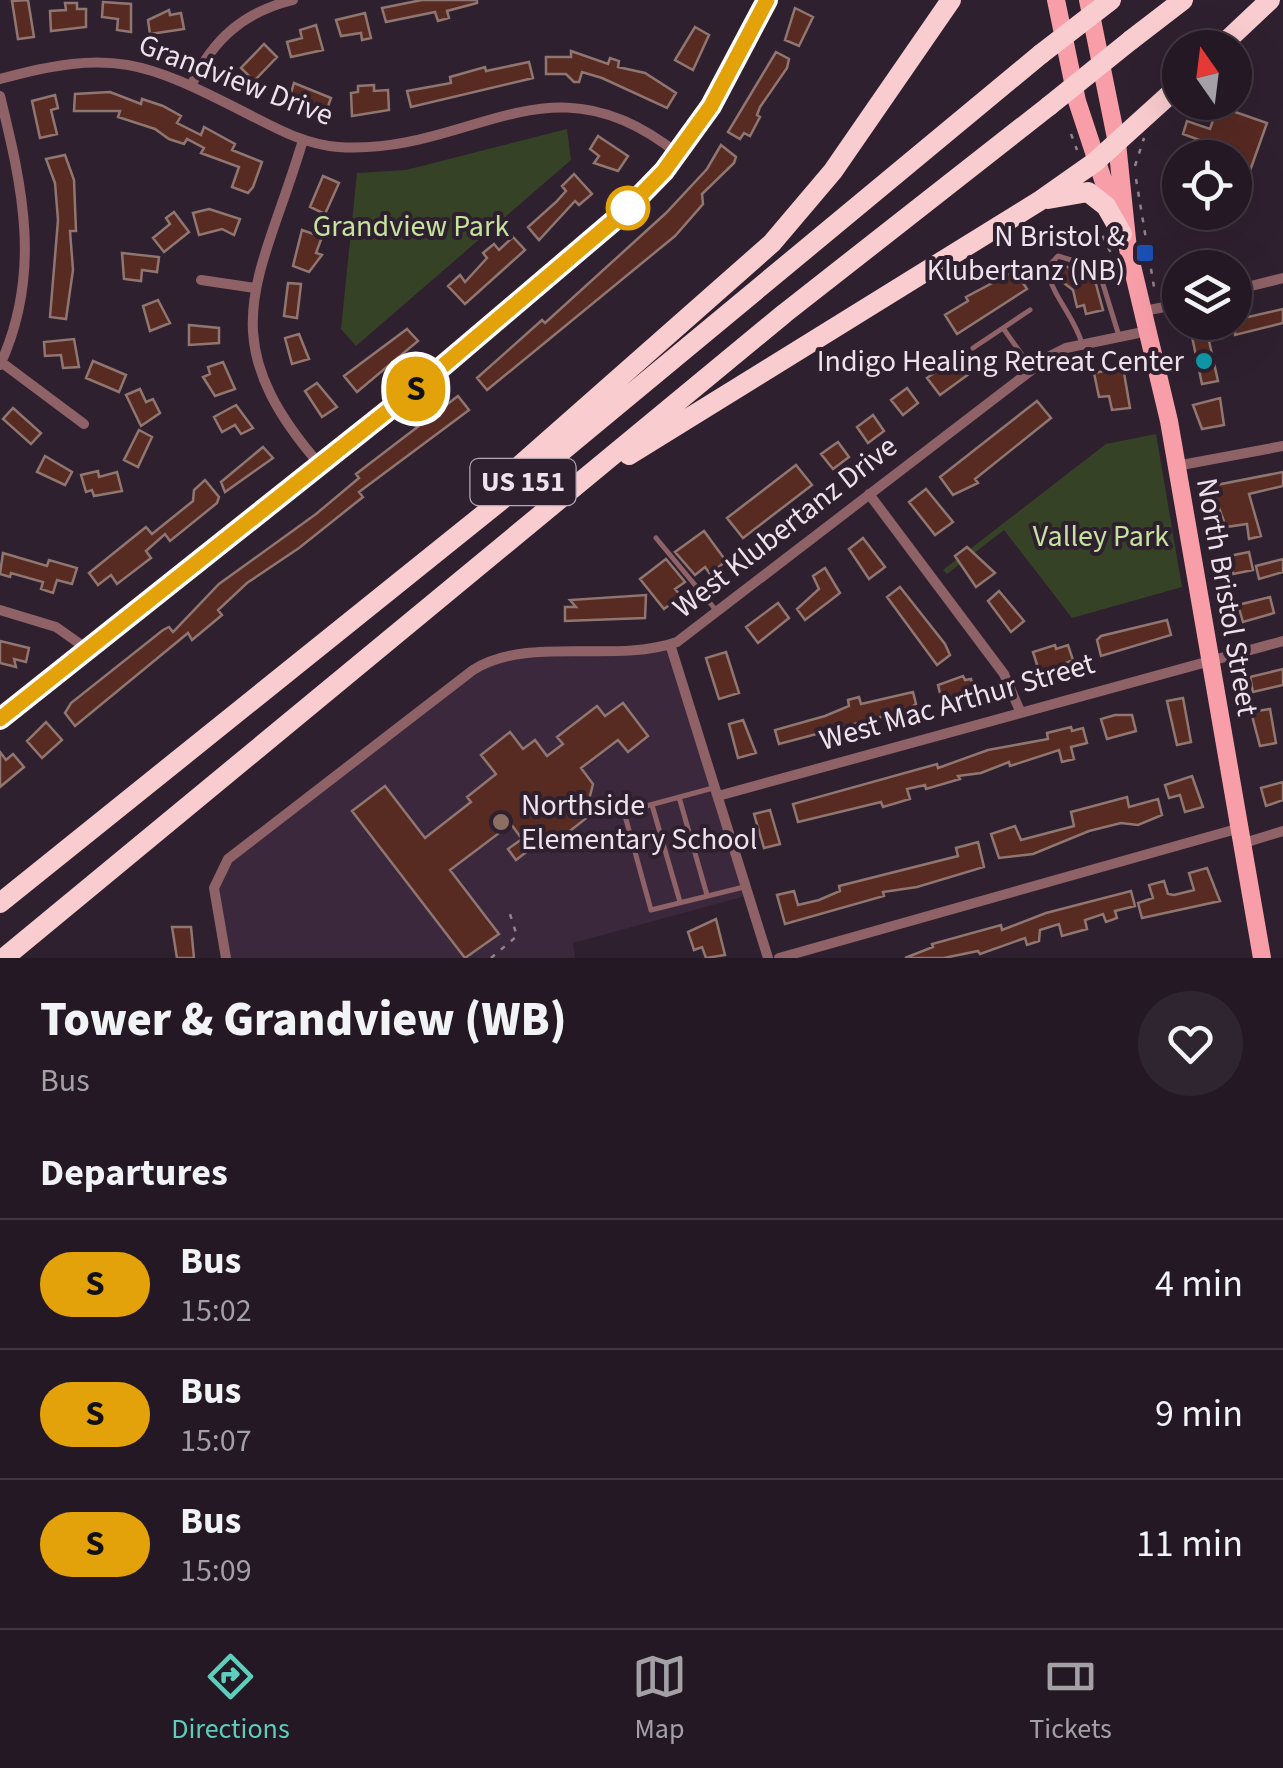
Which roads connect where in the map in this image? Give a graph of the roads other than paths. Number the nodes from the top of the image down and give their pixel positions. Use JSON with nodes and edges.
{"nodes":[{"id":1,"x":293,"y":0,"type":"edge"},
{"id":2,"x":766,"y":0,"type":"edge"},
{"id":3,"x":951,"y":0,"type":"edge"},
{"id":4,"x":1056,"y":0,"type":"edge"},
{"id":5,"x":1088,"y":0,"type":"edge"},
{"id":6,"x":1111,"y":0,"type":"edge"},
{"id":7,"x":1183,"y":0,"type":"edge"},
{"id":8,"x":1270,"y":0,"type":"edge"},
{"id":9,"x":1239,"y":30,"type":"edge"},
{"id":10,"x":0,"y":78,"type":"edge"},
{"id":11,"x":192,"y":84,"type":"junction"},
{"id":12,"x":0,"y":96,"type":"edge"},
{"id":13,"x":1162,"y":102,"type":"edge"},
{"id":14,"x":303,"y":140,"type":"junction"},
{"id":15,"x":1116,"y":144,"type":"junction"},
{"id":16,"x":678,"y":154,"type":"junction"},
{"id":17,"x":1095,"y":162,"type":"junction"},
{"id":18,"x":1041,"y":200,"type":"junction"},
{"id":19,"x":1125,"y":242,"type":"junction"},
{"id":20,"x":1283,"y":278,"type":"edge"},
{"id":21,"x":200,"y":280,"type":"dead end"},
{"id":22,"x":1252,"y":286,"type":"edge"},
{"id":23,"x":254,"y":288,"type":"junction"},
{"id":24,"x":1162,"y":308,"type":"edge"},
{"id":25,"x":1030,"y":310,"type":"dead end"},
{"id":26,"x":1144,"y":311,"type":"junction"},
{"id":27,"x":1003,"y":328,"type":"junction"},
{"id":28,"x":1150,"y":331,"type":"junction"},
{"id":29,"x":1119,"y":336,"type":"junction"},
{"id":30,"x":1082,"y":344,"type":"junction"},
{"id":31,"x":973,"y":348,"type":"dead end"},
{"id":32,"x":0,"y":364,"type":"edge"},
{"id":33,"x":1032,"y":370,"type":"junction"},
{"id":34,"x":84,"y":424,"type":"dead end"},
{"id":35,"x":1283,"y":446,"type":"edge"},
{"id":36,"x":321,"y":466,"type":"junction"},
{"id":37,"x":1176,"y":466,"type":"junction"},
{"id":38,"x":869,"y":494,"type":"junction"},
{"id":39,"x":656,"y":538,"type":"dead end"},
{"id":40,"x":460,"y":583,"type":"junction"},
{"id":41,"x":0,"y":610,"type":"edge"},
{"id":42,"x":717,"y":612,"type":"junction"},
{"id":43,"x":1283,"y":641,"type":"edge"},
{"id":44,"x":322,"y":644,"type":"junction"},
{"id":45,"x":670,"y":644,"type":"junction"},
{"id":46,"x":90,"y":651,"type":"junction"},
{"id":47,"x":1210,"y":658,"type":"junction"},
{"id":48,"x":1020,"y":711,"type":"junction"},
{"id":49,"x":0,"y":719,"type":"edge"},
{"id":50,"x":717,"y":792,"type":"junction"},
{"id":51,"x":679,"y":797,"type":"junction"},
{"id":52,"x":652,"y":805,"type":"junction"},
{"id":53,"x":1283,"y":832,"type":"edge"},
{"id":54,"x":1243,"y":836,"type":"junction"},
{"id":55,"x":746,"y":887,"type":"junction"},
{"id":56,"x":706,"y":895,"type":"junction"},
{"id":57,"x":680,"y":902,"type":"junction"},
{"id":58,"x":0,"y":903,"type":"edge"},
{"id":59,"x":4,"y":958,"type":"edge"},
{"id":60,"x":226,"y":958,"type":"edge"},
{"id":61,"x":768,"y":958,"type":"edge"},
{"id":62,"x":779,"y":958,"type":"edge"},
{"id":63,"x":1262,"y":958,"type":"edge"}],
"edges":[{"from":1,"to":11,"type":"street"},
{"from":2,"to":16,"type":"street"},
{"from":3,"to":44,"type":"highway"},
{"from":4,"to":17,"type":"main road","name":"North Bristol Street"},
{"from":5,"to":15,"type":"main road","name":"North Bristol Street"},
{"from":6,"to":44,"type":"highway","number":"US 151","bridge":true},
{"from":7,"to":40,"type":"highway","number":"US 151","bridge":true},
{"from":8,"to":9,"type":"highway"},
{"from":10,"to":11,"type":"street","name":"Grandview Drive"},
{"from":11,"to":14,"type":"street","name":"Grandview Drive"},
{"from":12,"to":32,"type":"street"},
{"from":13,"to":15,"type":"highway"},
{"from":14,"to":16,"type":"street","name":"Grandview Drive"},
{"from":14,"to":23,"type":"street"},
{"from":15,"to":17,"type":"highway"},
{"from":15,"to":19,"type":"main road","name":"North Bristol Street"},
{"from":16,"to":36,"type":"street"},
{"from":17,"to":18,"type":"highway"},
{"from":17,"to":19,"type":"main road","name":"North Bristol Street"},
{"from":18,"to":19,"type":"highway"},
{"from":18,"to":40,"type":"highway"},
{"from":19,"to":26,"type":"main road","name":"North Bristol Street"},
{"from":20,"to":22,"type":"street"},
{"from":21,"to":23,"type":"street"},
{"from":23,"to":36,"type":"street"},
{"from":24,"to":26,"type":"street"},
{"from":25,"to":27,"type":"lane"},
{"from":26,"to":28,"type":"main road","name":"North Bristol Street"},
{"from":27,"to":31,"type":"lane"},
{"from":27,"to":33,"type":"lane"},
{"from":28,"to":29,"type":"street","name":"West Klubertanz Drive"},
{"from":28,"to":37,"type":"main road","name":"North Bristol Street"},
{"from":29,"to":30,"type":"street","name":"West Klubertanz Drive"},
{"from":29,"to":30,"type":"lane"},
{"from":30,"to":33,"type":"street","name":"West Klubertanz Drive"},
{"from":32,"to":34,"type":"street"},
{"from":33,"to":38,"type":"street","name":"West Klubertanz Drive"},
{"from":35,"to":37,"type":"street"},
{"from":36,"to":46,"type":"street"},
{"from":37,"to":47,"type":"main road","name":"North Bristol Street"},
{"from":38,"to":42,"type":"street","name":"West Klubertanz Drive"},
{"from":38,"to":48,"type":"street"},
{"from":39,"to":42,"type":"lane"},
{"from":40,"to":59,"type":"highway","number":"US 151"},
{"from":41,"to":46,"type":"street"},
{"from":42,"to":45,"type":"street","name":"West Klubertanz Drive"},
{"from":43,"to":47,"type":"street","name":"West Mac Arthur Street"},
{"from":44,"to":58,"type":"highway","number":"US 151"},
{"from":45,"to":50,"type":"street"},
{"from":45,"to":60,"type":"street","name":"West Klubertanz Drive"},
{"from":46,"to":49,"type":"street"},
{"from":47,"to":48,"type":"street","name":"West Mac Arthur Street"},
{"from":47,"to":54,"type":"main road","name":"North Bristol Street"},
{"from":48,"to":50,"type":"street","name":"West Mac Arthur Street"},
{"from":50,"to":51,"type":"lane"},
{"from":50,"to":55,"type":"street"},
{"from":51,"to":52,"type":"lane"},
{"from":51,"to":56,"type":"lane"},
{"from":52,"to":57,"type":"lane"},
{"from":52,"to":57,"type":"lane"},
{"from":53,"to":54,"type":"street"},
{"from":54,"to":62,"type":"street"},
{"from":54,"to":63,"type":"main road","name":"North Bristol Street"},
{"from":55,"to":56,"type":"lane"},
{"from":55,"to":61,"type":"street"},
{"from":56,"to":57,"type":"lane"}]}
